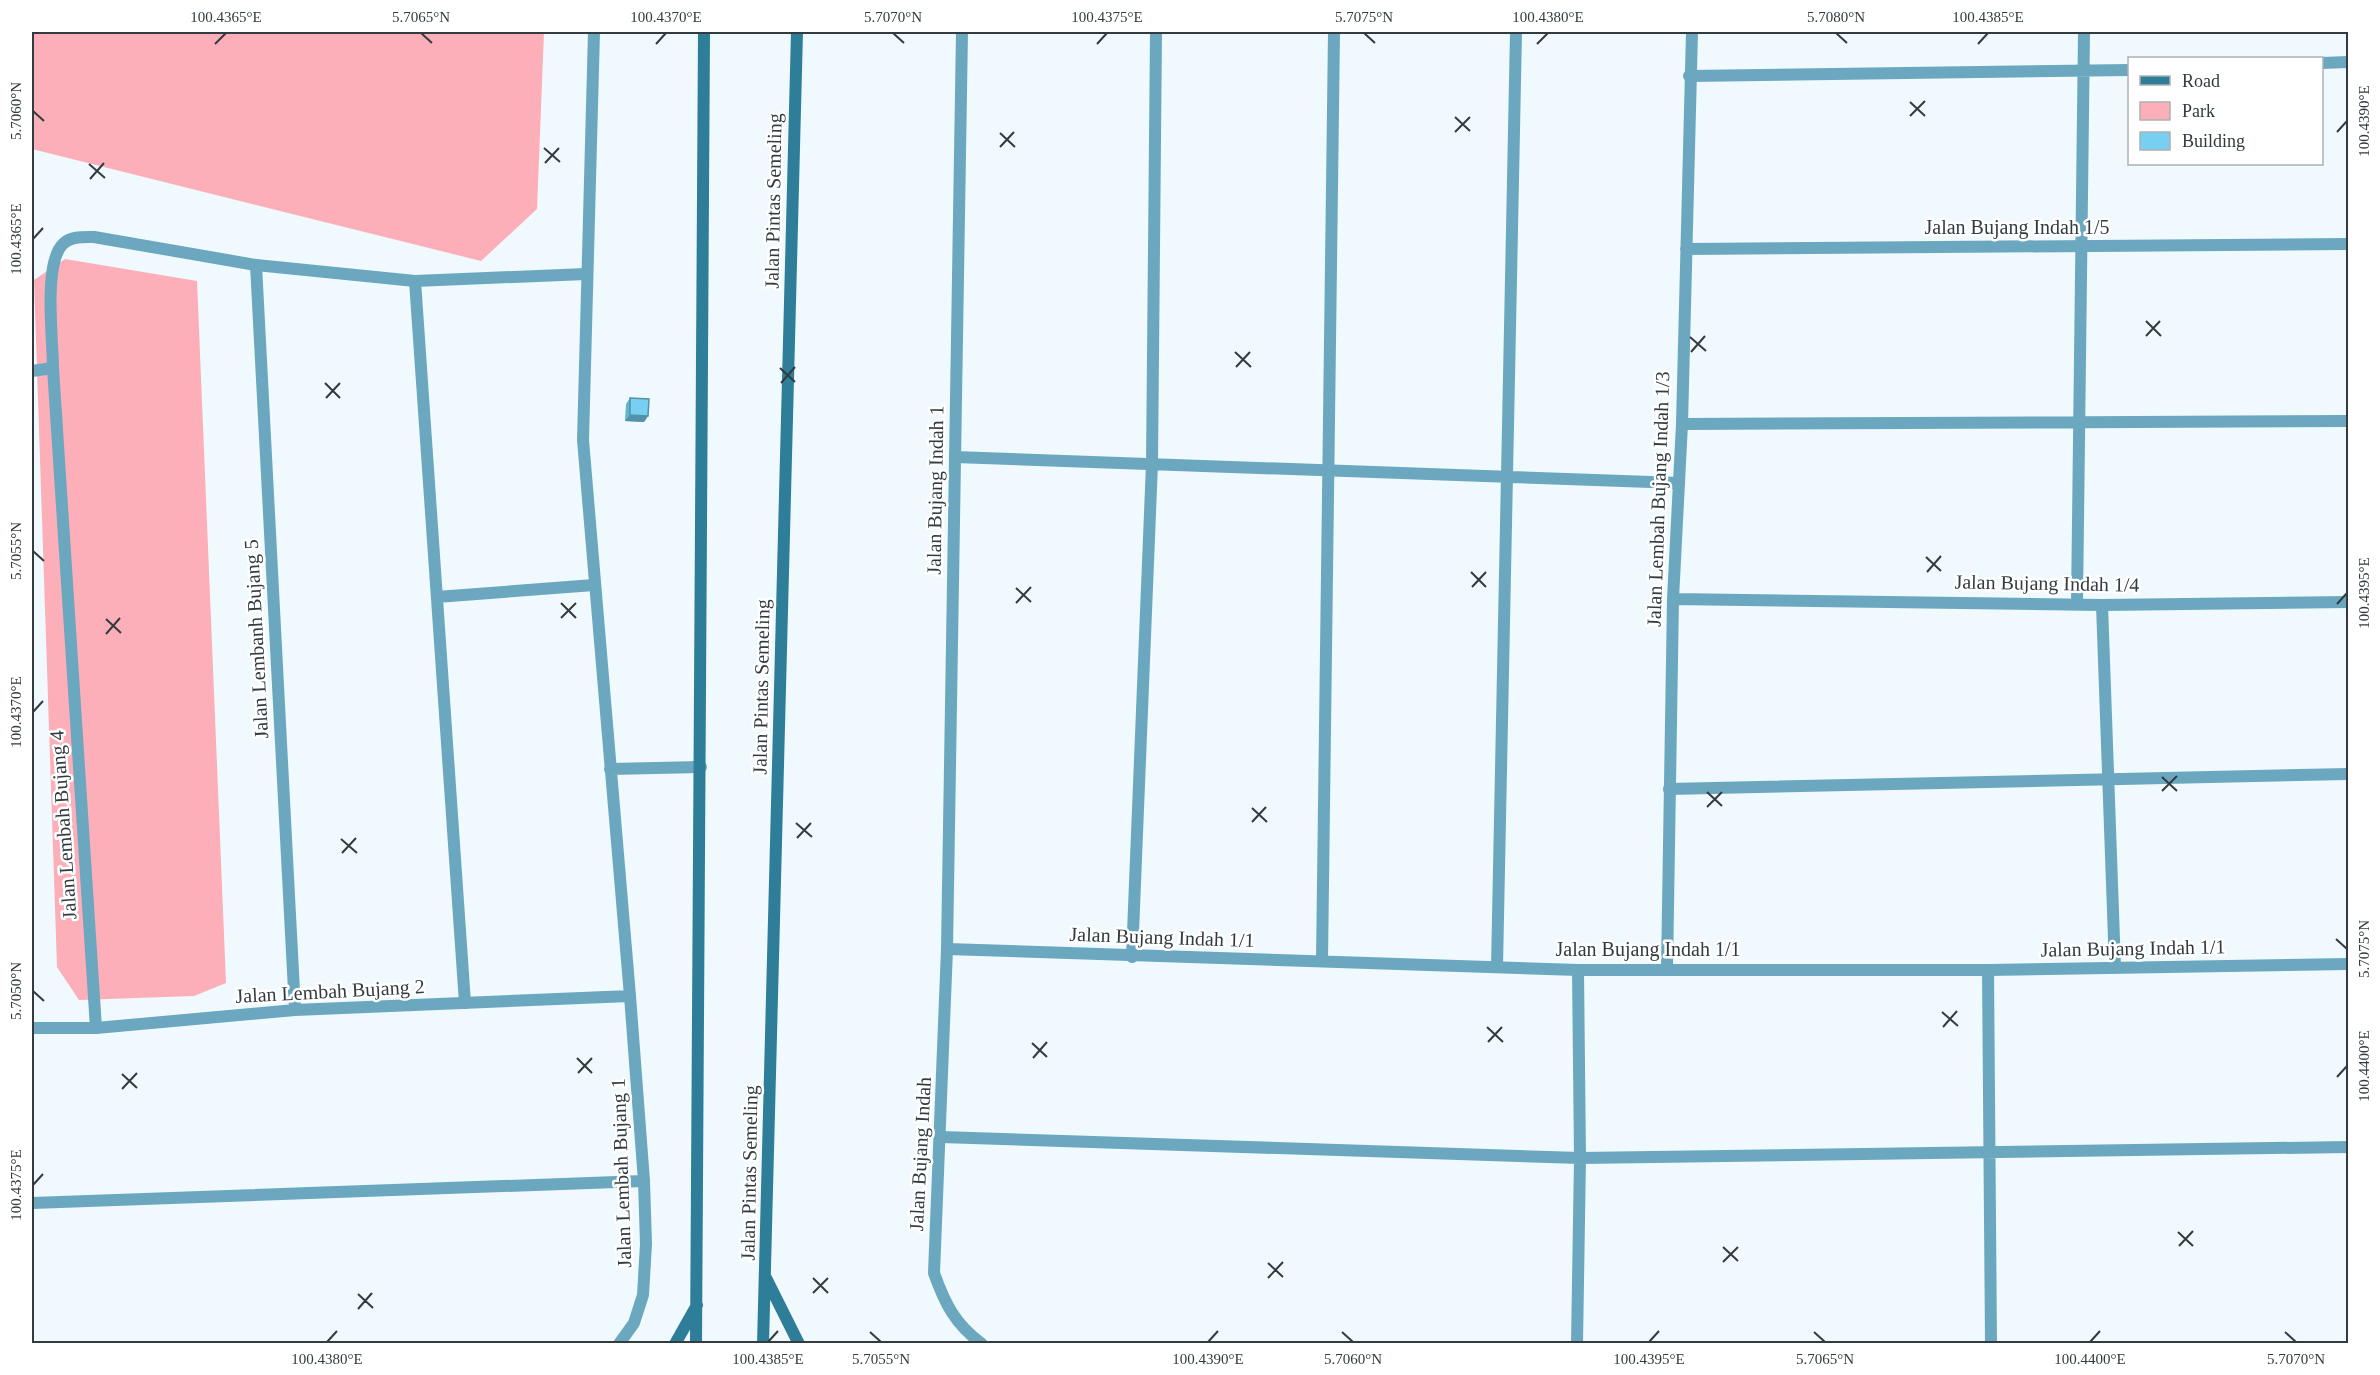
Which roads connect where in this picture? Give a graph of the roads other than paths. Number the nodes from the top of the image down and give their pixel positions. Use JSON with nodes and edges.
{"nodes":[{"id":1,"x":594,"y":32,"type":"edge"},
{"id":2,"x":704,"y":32,"type":"edge"},
{"id":3,"x":797,"y":32,"type":"edge"},
{"id":4,"x":962,"y":32,"type":"edge"},
{"id":5,"x":1156,"y":32,"type":"edge"},
{"id":6,"x":1334,"y":32,"type":"edge"},
{"id":7,"x":1516,"y":32,"type":"edge"},
{"id":8,"x":1692,"y":32,"type":"edge"},
{"id":9,"x":2084,"y":32,"type":"edge"},
{"id":10,"x":2349,"y":62,"type":"edge"},
{"id":11,"x":2323,"y":63,"type":"edge"},
{"id":12,"x":2128,"y":70,"type":"edge"},
{"id":13,"x":2085,"y":72,"type":"junction"},
{"id":14,"x":1689,"y":76,"type":"junction"},
{"id":15,"x":2349,"y":244,"type":"edge"},
{"id":16,"x":2080,"y":246,"type":"junction"},
{"id":17,"x":1686,"y":249,"type":"junction"},
{"id":18,"x":256,"y":265,"type":"junction"},
{"id":19,"x":586,"y":274,"type":"junction"},
{"id":20,"x":415,"y":281,"type":"junction"},
{"id":21,"x":53,"y":368,"type":"junction"},
{"id":22,"x":32,"y":371,"type":"edge"},
{"id":23,"x":2349,"y":421,"type":"edge"},
{"id":24,"x":2078,"y":422,"type":"junction"},
{"id":25,"x":1682,"y":424,"type":"junction"},
{"id":26,"x":955,"y":457,"type":"junction"},
{"id":27,"x":1152,"y":464,"type":"junction"},
{"id":28,"x":1328,"y":470,"type":"junction"},
{"id":29,"x":1508,"y":477,"type":"junction"},
{"id":30,"x":1679,"y":483,"type":"junction"},
{"id":31,"x":594,"y":585,"type":"junction"},
{"id":32,"x":437,"y":597,"type":"junction"},
{"id":33,"x":1674,"y":599,"type":"junction"},
{"id":34,"x":2349,"y":602,"type":"edge"},
{"id":35,"x":2077,"y":603,"type":"junction"},
{"id":36,"x":2102,"y":605,"type":"junction"},
{"id":37,"x":701,"y":767,"type":"junction"},
{"id":38,"x":610,"y":769,"type":"junction"},
{"id":39,"x":2349,"y":774,"type":"edge"},
{"id":40,"x":2109,"y":780,"type":"junction"},
{"id":41,"x":1669,"y":789,"type":"junction"},
{"id":42,"x":947,"y":949,"type":"junction"},
{"id":43,"x":1132,"y":957,"type":"junction"},
{"id":44,"x":1322,"y":961,"type":"junction"},
{"id":45,"x":2349,"y":964,"type":"edge"},
{"id":46,"x":2115,"y":967,"type":"junction"},
{"id":47,"x":1497,"y":968,"type":"junction"},
{"id":48,"x":1667,"y":968,"type":"junction"},
{"id":49,"x":1578,"y":970,"type":"junction"},
{"id":50,"x":1988,"y":970,"type":"junction"},
{"id":51,"x":630,"y":996,"type":"junction"},
{"id":52,"x":465,"y":1003,"type":"junction"},
{"id":53,"x":295,"y":1010,"type":"junction"},
{"id":54,"x":32,"y":1028,"type":"edge"},
{"id":55,"x":96,"y":1028,"type":"junction"},
{"id":56,"x":941,"y":1137,"type":"junction"},
{"id":57,"x":2349,"y":1147,"type":"edge"},
{"id":58,"x":1990,"y":1153,"type":"junction"},
{"id":59,"x":1580,"y":1158,"type":"junction"},
{"id":60,"x":644,"y":1181,"type":"junction"},
{"id":61,"x":32,"y":1203,"type":"edge"},
{"id":62,"x":765,"y":1277,"type":"junction"},
{"id":63,"x":698,"y":1302,"type":"junction"},
{"id":64,"x":619,"y":1344,"type":"edge"},
{"id":65,"x":675,"y":1344,"type":"edge"},
{"id":66,"x":696,"y":1344,"type":"edge"},
{"id":67,"x":763,"y":1344,"type":"edge"},
{"id":68,"x":799,"y":1344,"type":"edge"},
{"id":69,"x":982,"y":1344,"type":"edge"},
{"id":70,"x":1576,"y":1344,"type":"edge"},
{"id":71,"x":1991,"y":1344,"type":"edge"}],
"edges":[{"from":1,"to":19,"type":"street","name":"Jalan Lembah Bujang 1"},
{"from":2,"to":37,"type":"main road"},
{"from":3,"to":62,"type":"main road","name":"Jalan Pintas Semeling"},
{"from":4,"to":26,"type":"street","name":"Jalan Bujang Indah 1"},
{"from":5,"to":27,"type":"street"},
{"from":6,"to":28,"type":"street"},
{"from":7,"to":29,"type":"street"},
{"from":8,"to":14,"type":"street","name":"Jalan Lembah Bujang Indah 1/3"},
{"from":9,"to":13,"type":"street"},
{"from":10,"to":11,"type":"street"},
{"from":12,"to":13,"type":"street"},
{"from":13,"to":14,"type":"street"},
{"from":13,"to":16,"type":"street"},
{"from":14,"to":17,"type":"street","name":"Jalan Lembah Bujang Indah 1/3"},
{"from":15,"to":16,"type":"street","name":"Jalan Bujang Indah 1/5"},
{"from":16,"to":17,"type":"street","name":"Jalan Bujang Indah 1/5"},
{"from":16,"to":24,"type":"street"},
{"from":17,"to":25,"type":"street","name":"Jalan Lembah Bujang Indah 1/3"},
{"from":18,"to":20,"type":"street"},
{"from":18,"to":21,"type":"street","name":"Jalan Lembah Bujang 4"},
{"from":18,"to":53,"type":"street","name":"Jalan Lembanh Bujang 5"},
{"from":19,"to":20,"type":"street"},
{"from":19,"to":31,"type":"street","name":"Jalan Lembah Bujang 1"},
{"from":20,"to":32,"type":"street"},
{"from":21,"to":22,"type":"street"},
{"from":21,"to":55,"type":"street","name":"Jalan Lembah Bujang 4"},
{"from":23,"to":24,"type":"street"},
{"from":24,"to":25,"type":"street"},
{"from":24,"to":35,"type":"street"},
{"from":25,"to":30,"type":"street","name":"Jalan Lembah Bujang Indah 1/3"},
{"from":26,"to":27,"type":"street"},
{"from":26,"to":42,"type":"street","name":"Jalan Bujang Indah 1"},
{"from":27,"to":28,"type":"street"},
{"from":27,"to":43,"type":"street"},
{"from":28,"to":29,"type":"street"},
{"from":28,"to":44,"type":"street"},
{"from":29,"to":30,"type":"street"},
{"from":29,"to":47,"type":"street"},
{"from":30,"to":33,"type":"street","name":"Jalan Lembah Bujang Indah 1/3"},
{"from":31,"to":32,"type":"street"},
{"from":31,"to":38,"type":"street","name":"Jalan Lembah Bujang 1"},
{"from":32,"to":52,"type":"street"},
{"from":33,"to":35,"type":"street","name":"Jalan Bujang Indah 1/4"},
{"from":33,"to":41,"type":"street","name":"Jalan Lembah Bujang Indah 1/3"},
{"from":34,"to":36,"type":"street","name":"Jalan Bujang Indah 1/4"},
{"from":35,"to":36,"type":"street","name":"Jalan Bujang Indah 1/4"},
{"from":36,"to":40,"type":"street"},
{"from":37,"to":38,"type":"street"},
{"from":37,"to":63,"type":"main road"},
{"from":38,"to":51,"type":"street","name":"Jalan Lembah Bujang 1"},
{"from":39,"to":40,"type":"street"},
{"from":40,"to":41,"type":"street"},
{"from":40,"to":46,"type":"street"},
{"from":41,"to":48,"type":"street","name":"Jalan Lembah Bujang Indah 1/3"},
{"from":42,"to":43,"type":"street","name":"Jalan Bujang Indah 1/1"},
{"from":42,"to":56,"type":"street","name":"Jalan Bujang Indah"},
{"from":43,"to":44,"type":"street","name":"Jalan Bujang Indah 1/1"},
{"from":44,"to":47,"type":"street","name":"Jalan Bujang Indah 1/1"},
{"from":45,"to":46,"type":"street","name":"Jalan Bujang Indah 1/1"},
{"from":46,"to":50,"type":"street","name":"Jalan Bujang Indah 1/1"},
{"from":47,"to":49,"type":"street","name":"Jalan Bujang Indah 1/1"},
{"from":48,"to":49,"type":"street","name":"Jalan Bujang Indah 1/1"},
{"from":48,"to":50,"type":"street","name":"Jalan Bujang Indah 1/1"},
{"from":49,"to":59,"type":"street"},
{"from":50,"to":58,"type":"street"},
{"from":51,"to":52,"type":"street","name":"Jalan Lembah Bujang 2"},
{"from":51,"to":60,"type":"street","name":"Jalan Lembah Bujang 1"},
{"from":52,"to":53,"type":"street","name":"Jalan Lembah Bujang 2"},
{"from":53,"to":55,"type":"street","name":"Jalan Lembah Bujang 2"},
{"from":54,"to":55,"type":"street","name":"Jalan Lembah Bujang 2"},
{"from":56,"to":59,"type":"street"},
{"from":56,"to":69,"type":"street","name":"Jalan Bujang Indah"},
{"from":57,"to":58,"type":"street"},
{"from":58,"to":59,"type":"street"},
{"from":58,"to":71,"type":"street"},
{"from":59,"to":70,"type":"street"},
{"from":60,"to":61,"type":"street"},
{"from":60,"to":64,"type":"street","name":"Jalan Lembah Bujang 1"},
{"from":62,"to":67,"type":"main road","name":"Jalan Pintas Semeling"},
{"from":62,"to":68,"type":"main road"},
{"from":63,"to":65,"type":"main road"},
{"from":63,"to":66,"type":"main road"}]}
